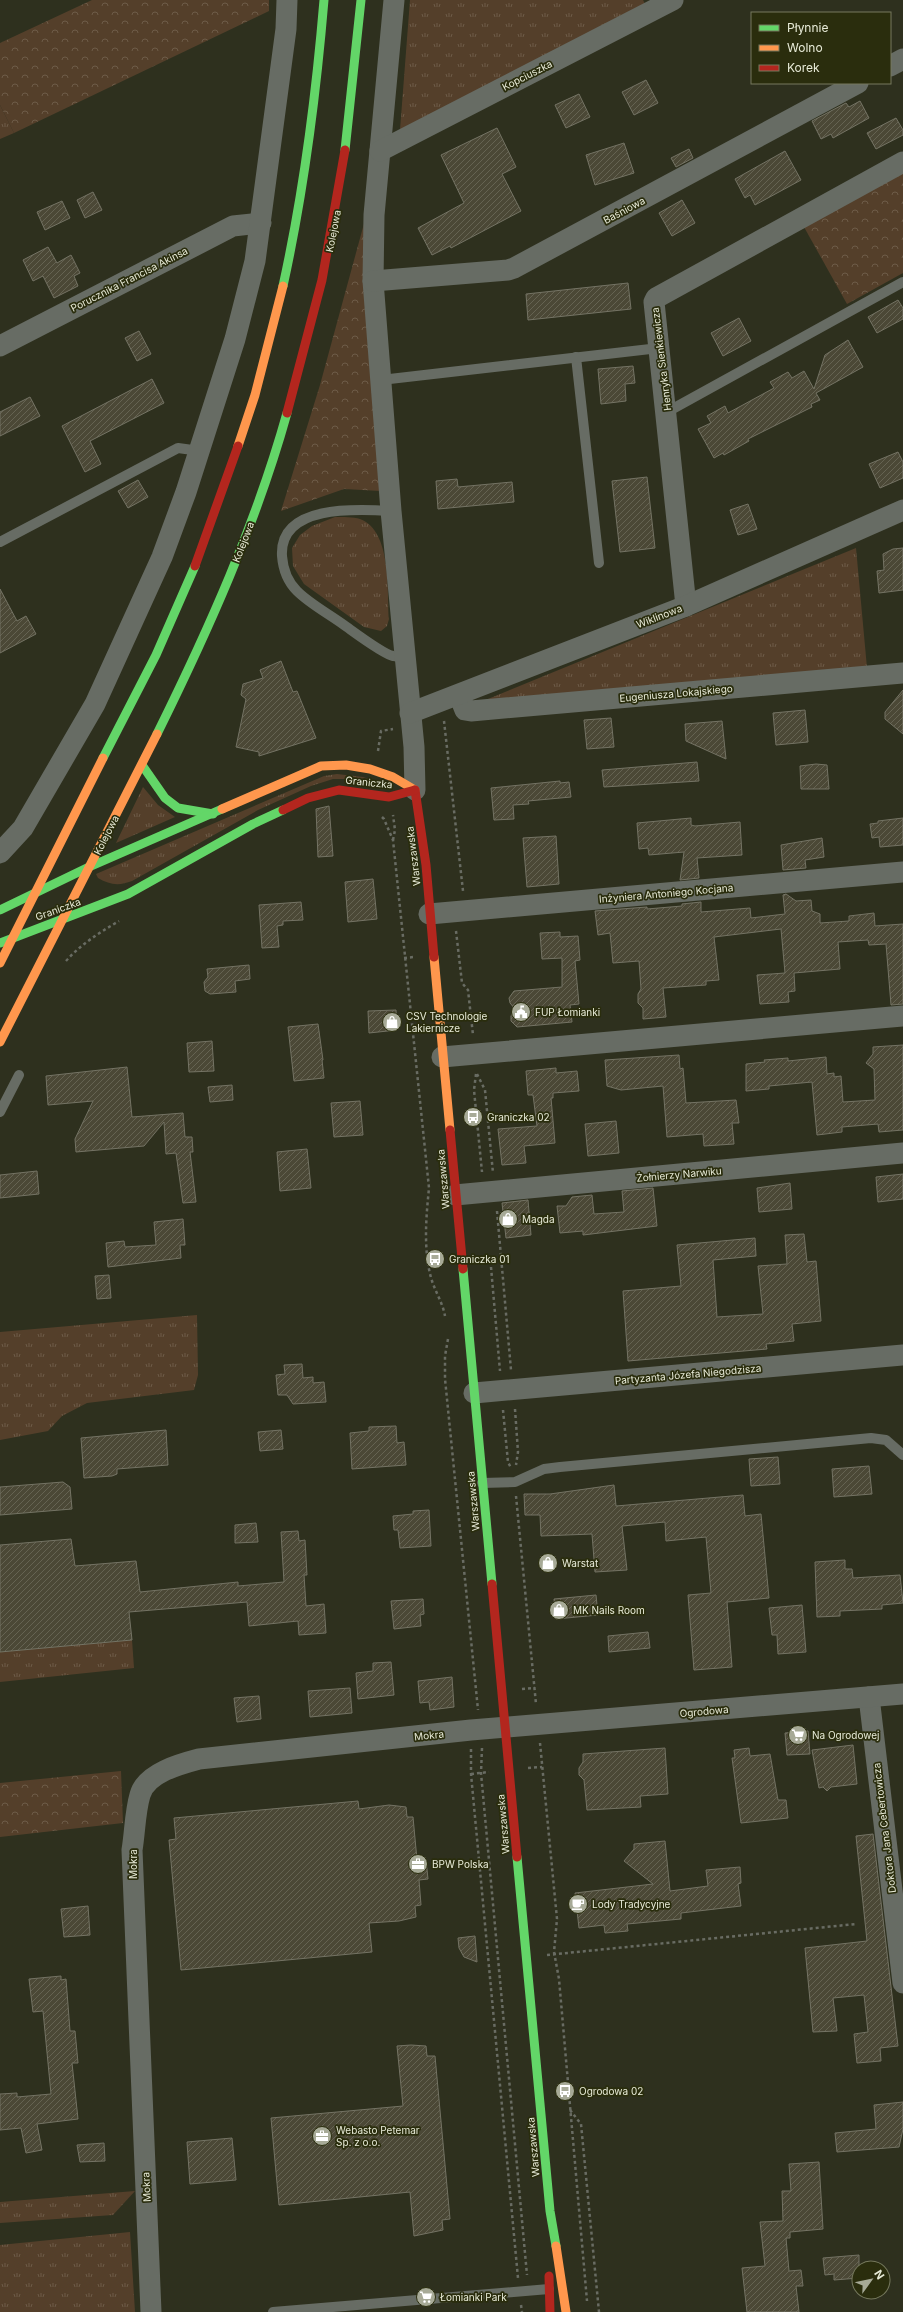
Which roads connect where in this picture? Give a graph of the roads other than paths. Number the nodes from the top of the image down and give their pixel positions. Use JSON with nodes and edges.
{"nodes":[{"id":1,"x":287,"y":0,"type":"edge"},
{"id":2,"x":324,"y":0,"type":"edge"},
{"id":3,"x":361,"y":0,"type":"edge"},
{"id":4,"x":394,"y":0,"type":"edge"},
{"id":5,"x":673,"y":0,"type":"edge"},
{"id":6,"x":903,"y":59,"type":"edge"},
{"id":7,"x":891,"y":65,"type":"edge"},
{"id":8,"x":856,"y":84,"type":"edge"},
{"id":9,"x":380,"y":151,"type":"junction"},
{"id":10,"x":903,"y":162,"type":"edge"},
{"id":11,"x":261,"y":223,"type":"junction"},
{"id":12,"x":373,"y":281,"type":"junction"},
{"id":13,"x":903,"y":282,"type":"edge"},
{"id":14,"x":0,"y":346,"type":"edge"},
{"id":15,"x":659,"y":348,"type":"junction"},
{"id":16,"x":576,"y":357,"type":"junction"},
{"id":17,"x":381,"y":380,"type":"junction"},
{"id":18,"x":667,"y":412,"type":"junction"},
{"id":19,"x":200,"y":451,"type":"junction"},
{"id":20,"x":903,"y":510,"type":"edge"},
{"id":21,"x":391,"y":511,"type":"junction"},
{"id":22,"x":0,"y":542,"type":"edge"},
{"id":23,"x":599,"y":563,"type":"dead end"},
{"id":24,"x":686,"y":606,"type":"junction"},
{"id":25,"x":405,"y":656,"type":"junction"},
{"id":26,"x":903,"y":673,"type":"edge"},
{"id":27,"x":451,"y":698,"type":"junction"},
{"id":28,"x":411,"y":719,"type":"junction"},
{"id":29,"x":142,"y":765,"type":"junction"},
{"id":30,"x":415,"y":790,"type":"junction"},
{"id":31,"x":213,"y":814,"type":"junction"},
{"id":32,"x":0,"y":853,"type":"edge"},
{"id":33,"x":89,"y":867,"type":"junction"},
{"id":34,"x":903,"y":872,"type":"edge"},
{"id":35,"x":37,"y":891,"type":"junction"},
{"id":36,"x":0,"y":910,"type":"edge"},
{"id":37,"x":429,"y":914,"type":"junction"},
{"id":38,"x":64,"y":918,"type":"junction"},
{"id":39,"x":13,"y":937,"type":"junction"},
{"id":40,"x":0,"y":943,"type":"edge"},
{"id":41,"x":0,"y":963,"type":"edge"},
{"id":42,"x":903,"y":1016,"type":"edge"},
{"id":43,"x":0,"y":1042,"type":"edge"},
{"id":44,"x":442,"y":1057,"type":"junction"},
{"id":45,"x":19,"y":1075,"type":"dead end"},
{"id":46,"x":0,"y":1112,"type":"edge"},
{"id":47,"x":903,"y":1153,"type":"edge"},
{"id":48,"x":455,"y":1195,"type":"junction"},
{"id":49,"x":903,"y":1355,"type":"edge"},
{"id":50,"x":474,"y":1393,"type":"junction"},
{"id":51,"x":903,"y":1455,"type":"edge"},
{"id":52,"x":482,"y":1483,"type":"junction"},
{"id":53,"x":903,"y":1694,"type":"edge"},
{"id":54,"x":869,"y":1697,"type":"junction"},
{"id":55,"x":505,"y":1728,"type":"junction"},
{"id":56,"x":903,"y":1983,"type":"edge"},
{"id":57,"x":550,"y":2210,"type":"junction"},
{"id":58,"x":549,"y":2289,"type":"junction"},
{"id":59,"x":151,"y":2312,"type":"edge"},
{"id":60,"x":273,"y":2312,"type":"edge"},
{"id":61,"x":550,"y":2312,"type":"edge"},
{"id":62,"x":566,"y":2312,"type":"edge"}],
"edges":[{"from":1,"to":11,"type":"street"},
{"from":2,"to":35,"type":"main road"},
{"from":3,"to":29,"type":"main road","name":"Kolejowa"},
{"from":4,"to":9,"type":"street"},
{"from":5,"to":9,"type":"street","name":"Kopciuszka"},
{"from":6,"to":7,"type":"street"},
{"from":8,"to":12,"type":"street","name":"Baśniowa"},
{"from":9,"to":12,"type":"street"},
{"from":10,"to":15,"type":"street","name":"Henryka Sienkiewicza"},
{"from":11,"to":14,"type":"street","name":"Porucznika Francisa Akinsa"},
{"from":11,"to":19,"type":"street"},
{"from":12,"to":17,"type":"street"},
{"from":13,"to":18,"type":"lane"},
{"from":15,"to":16,"type":"lane"},
{"from":15,"to":18,"type":"street","name":"Henryka Sienkiewicza"},
{"from":16,"to":17,"type":"lane"},
{"from":16,"to":23,"type":"lane"},
{"from":17,"to":21,"type":"street"},
{"from":18,"to":24,"type":"street","name":"Henryka Sienkiewicza"},
{"from":19,"to":22,"type":"lane"},
{"from":19,"to":32,"type":"street"},
{"from":20,"to":24,"type":"street","name":"Wiklinowa"},
{"from":21,"to":25,"type":"street"},
{"from":21,"to":25,"type":"lane"},
{"from":24,"to":27,"type":"street","name":"Wiklinowa"},
{"from":25,"to":28,"type":"street"},
{"from":26,"to":27,"type":"street","name":"Eugeniusza Lokajskiego"},
{"from":27,"to":28,"type":"street","name":"Wiklinowa"},
{"from":28,"to":30,"type":"street"},
{"from":29,"to":31,"type":"main road"},
{"from":29,"to":33,"type":"main road","name":"Kolejowa"},
{"from":30,"to":31,"type":"main road","name":"Graniczka"},
{"from":30,"to":37,"type":"main road","name":"Warszawska"},
{"from":30,"to":38,"type":"main road","name":"Graniczka"},
{"from":31,"to":33,"type":"main road","name":"Graniczka"},
{"from":33,"to":35,"type":"main road","name":"Graniczka"},
{"from":33,"to":38,"type":"main road","name":"Kolejowa"},
{"from":34,"to":37,"type":"street","name":"Inżyniera Antoniego Kocjana"},
{"from":35,"to":36,"type":"main road","name":"Graniczka"},
{"from":35,"to":39,"type":"main road"},
{"from":37,"to":44,"type":"main road","name":"Warszawska"},
{"from":38,"to":39,"type":"main road","name":"Graniczka"},
{"from":38,"to":43,"type":"main road","name":"Kolejowa"},
{"from":39,"to":40,"type":"main road","name":"Graniczka"},
{"from":39,"to":41,"type":"main road"},
{"from":42,"to":44,"type":"street"},
{"from":44,"to":48,"type":"main road","name":"Warszawska"},
{"from":45,"to":46,"type":"lane"},
{"from":47,"to":48,"type":"street","name":"Żołnierzy Narwiku"},
{"from":48,"to":50,"type":"main road","name":"Warszawska"},
{"from":49,"to":50,"type":"street","name":"Partyzanta Józefa Niegodzisza"},
{"from":50,"to":52,"type":"main road","name":"Warszawska"},
{"from":51,"to":52,"type":"lane"},
{"from":52,"to":55,"type":"main road","name":"Warszawska"},
{"from":53,"to":54,"type":"street","name":"Ogrodowa"},
{"from":54,"to":55,"type":"street","name":"Ogrodowa"},
{"from":54,"to":56,"type":"street","name":"Doktora Jana Cebertowicza"},
{"from":55,"to":57,"type":"main road","name":"Warszawska"},
{"from":55,"to":59,"type":"street","name":"Mokra"},
{"from":57,"to":58,"type":"main road","name":"Warszawska"},
{"from":57,"to":62,"type":"main road","name":"Warszawska"},
{"from":58,"to":60,"type":"lane"},
{"from":58,"to":61,"type":"main road","name":"Warszawska"}]}
